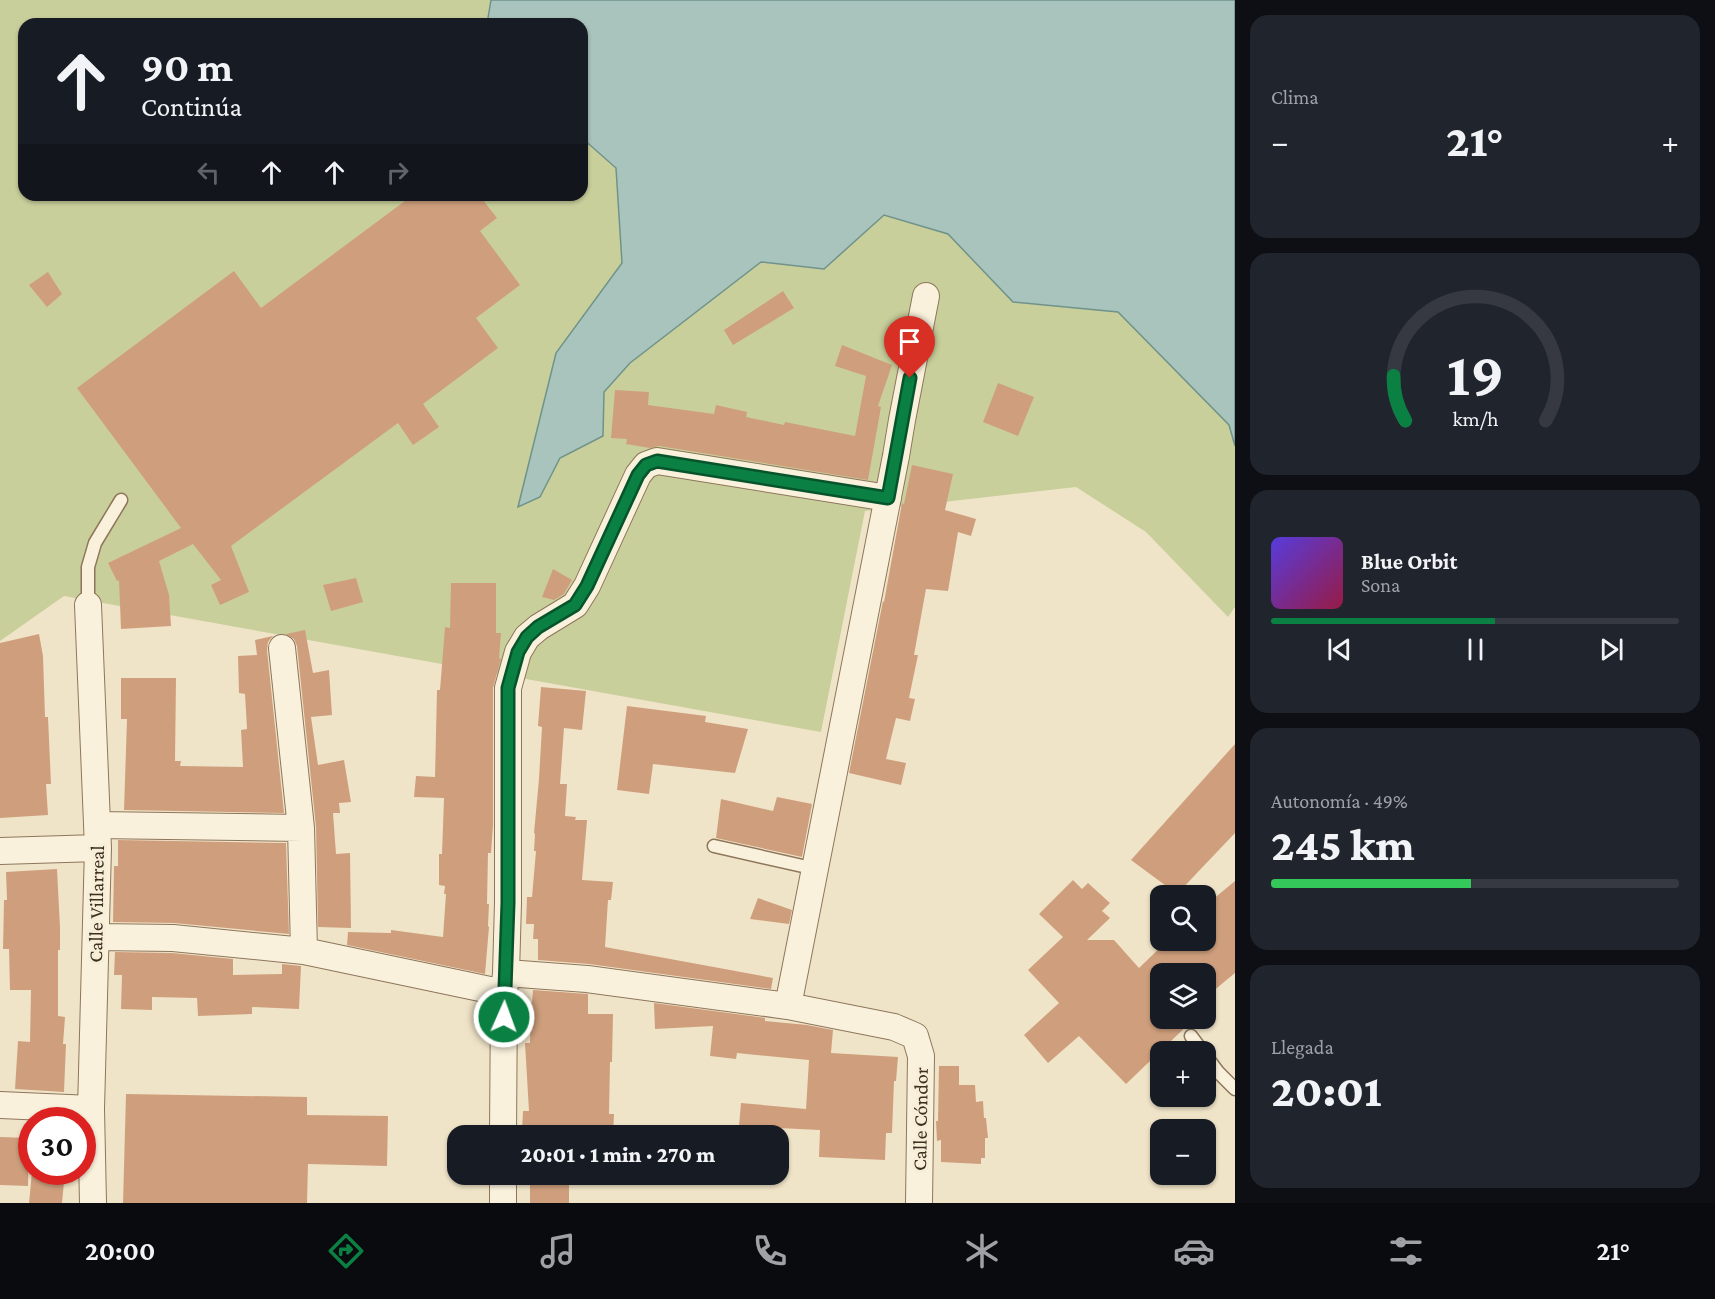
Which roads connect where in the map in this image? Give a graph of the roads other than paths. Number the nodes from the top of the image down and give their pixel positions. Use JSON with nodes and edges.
{"nodes":[{"id":1,"x":926,"y":296,"type":"dead end"},
{"id":2,"x":888,"y":498,"type":"junction"},
{"id":3,"x":121,"y":500,"type":"dead end"},
{"id":4,"x":88,"y":605,"type":"joint"},
{"id":5,"x":282,"y":648,"type":"dead end"},
{"id":6,"x":301,"y":828,"type":"junction"},
{"id":7,"x":97,"y":836,"type":"junction"},
{"id":8,"x":714,"y":846,"type":"dead end"},
{"id":9,"x":0,"y":851,"type":"edge"},
{"id":10,"x":816,"y":869,"type":"junction"},
{"id":11,"x":97,"y":937,"type":"junction"},
{"id":12,"x":304,"y":951,"type":"junction"},
{"id":13,"x":505,"y":983,"type":"junction"},
{"id":14,"x":788,"y":1006,"type":"junction"},
{"id":15,"x":1191,"y":1036,"type":"dead end"},
{"id":16,"x":1195,"y":1041,"type":"edge"},
{"id":17,"x":1216,"y":1069,"type":"edge"},
{"id":18,"x":1235,"y":1089,"type":"edge"},
{"id":19,"x":0,"y":1105,"type":"edge"},
{"id":20,"x":46,"y":1107,"type":"edge"},
{"id":21,"x":91,"y":1107,"type":"edge"},
{"id":22,"x":503,"y":1125,"type":"edge"},
{"id":23,"x":93,"y":1185,"type":"edge"},
{"id":24,"x":503,"y":1185,"type":"edge"},
{"id":25,"x":93,"y":1203,"type":"edge"},
{"id":26,"x":503,"y":1203,"type":"edge"},
{"id":27,"x":919,"y":1203,"type":"edge"}],
"edges":[{"from":1,"to":2,"type":"street"},
{"from":2,"to":10,"type":"street"},
{"from":2,"to":13,"type":"street"},
{"from":3,"to":4,"type":"lane"},
{"from":4,"to":7,"type":"street","name":"Calle Villarreal"},
{"from":5,"to":6,"type":"street"},
{"from":6,"to":7,"type":"street"},
{"from":6,"to":12,"type":"street"},
{"from":7,"to":9,"type":"street"},
{"from":7,"to":11,"type":"street","name":"Calle Villarreal"},
{"from":8,"to":10,"type":"lane"},
{"from":10,"to":14,"type":"street"},
{"from":11,"to":12,"type":"street"},
{"from":11,"to":21,"type":"street","name":"Calle Villarreal"},
{"from":12,"to":13,"type":"street"},
{"from":13,"to":14,"type":"street"},
{"from":13,"to":22,"type":"street"},
{"from":14,"to":27,"type":"street","name":"Calle Cóndor"},
{"from":15,"to":16,"type":"lane"},
{"from":17,"to":18,"type":"lane"},
{"from":19,"to":20,"type":"street"},
{"from":23,"to":25,"type":"street","name":"Calle Villarreal"},
{"from":24,"to":26,"type":"street"}]}
